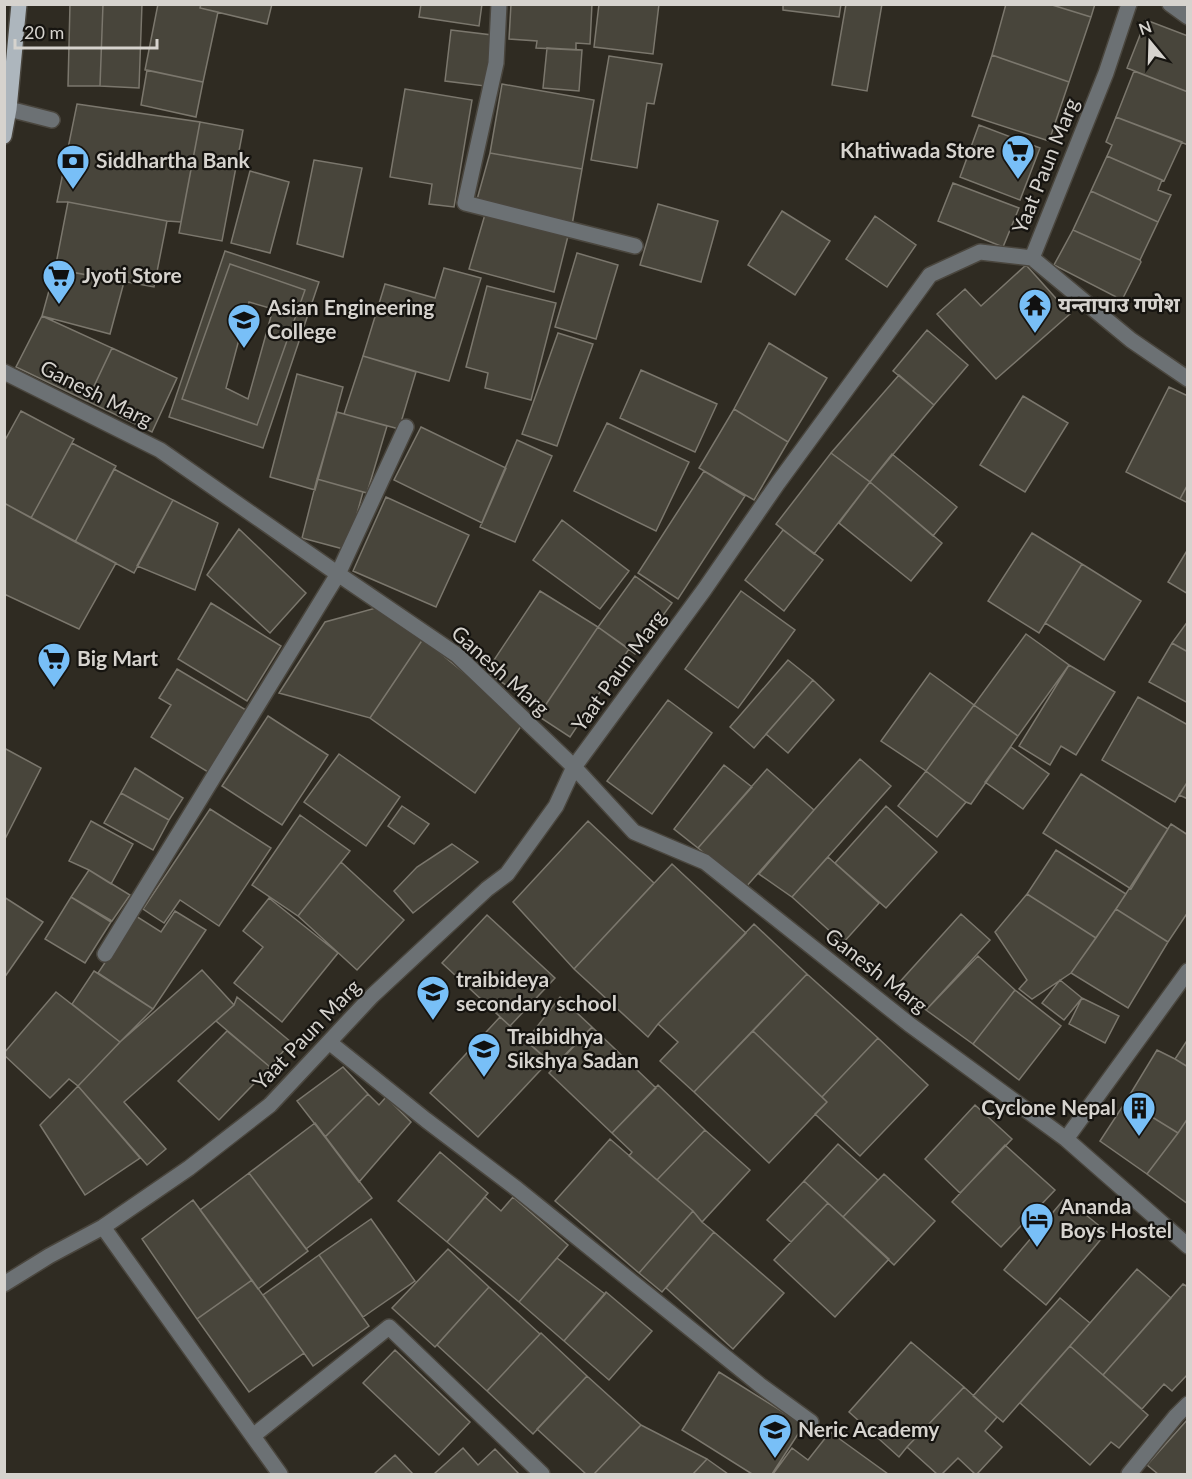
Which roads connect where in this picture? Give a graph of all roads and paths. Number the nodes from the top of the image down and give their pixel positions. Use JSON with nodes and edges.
{"nodes":[{"id":1,"x":19,"y":4,"type":"edge"},
{"id":2,"x":499,"y":4,"type":"edge"},
{"id":3,"x":1128,"y":4,"type":"edge"},
{"id":4,"x":1170,"y":4,"type":"edge"},
{"id":5,"x":1188,"y":17,"type":"edge"},
{"id":6,"x":9,"y":109,"type":"junction"},
{"id":7,"x":52,"y":120,"type":"dead end"},
{"id":8,"x":4,"y":136,"type":"edge"},
{"id":9,"x":635,"y":246,"type":"dead end"},
{"id":10,"x":1032,"y":258,"type":"junction"},
{"id":11,"x":4,"y":372,"type":"edge"},
{"id":12,"x":1188,"y":379,"type":"edge"},
{"id":13,"x":406,"y":427,"type":"dead end"},
{"id":14,"x":338,"y":574,"type":"junction"},
{"id":15,"x":574,"y":767,"type":"junction"},
{"id":16,"x":105,"y":954,"type":"dead end"},
{"id":17,"x":1188,"y":971,"type":"edge"},
{"id":18,"x":329,"y":1042,"type":"junction"},
{"id":19,"x":1066,"y":1139,"type":"junction"},
{"id":20,"x":103,"y":1227,"type":"junction"},
{"id":21,"x":1188,"y":1246,"type":"edge"},
{"id":22,"x":4,"y":1284,"type":"edge"},
{"id":23,"x":1188,"y":1404,"type":"edge"},
{"id":24,"x":812,"y":1422,"type":"dead end"},
{"id":25,"x":253,"y":1436,"type":"junction"},
{"id":26,"x":280,"y":1474,"type":"edge"},
{"id":27,"x":542,"y":1474,"type":"edge"},
{"id":28,"x":1129,"y":1474,"type":"edge"}],
"edges":[{"from":1,"to":6,"type":"main road"},
{"from":2,"to":9,"type":"street"},
{"from":3,"to":10,"type":"street","name":"Yaat Paun Marg"},
{"from":4,"to":5,"type":"street"},
{"from":6,"to":7,"type":"street"},
{"from":6,"to":8,"type":"main road"},
{"from":10,"to":12,"type":"street"},
{"from":10,"to":15,"type":"street","name":"Yaat Paun Marg"},
{"from":11,"to":14,"type":"street","name":"Ganesh Marg"},
{"from":13,"to":14,"type":"street"},
{"from":14,"to":15,"type":"street","name":"Ganesh Marg"},
{"from":14,"to":16,"type":"street"},
{"from":15,"to":18,"type":"street","name":"Yaat Paun Marg"},
{"from":15,"to":19,"type":"street","name":"Ganesh Marg"},
{"from":17,"to":19,"type":"street"},
{"from":18,"to":20,"type":"street","name":"Yaat Paun Marg"},
{"from":18,"to":24,"type":"street"},
{"from":19,"to":21,"type":"street","name":"Ganesh Marg"},
{"from":20,"to":22,"type":"street","name":"Yaat Paun Marg"},
{"from":20,"to":25,"type":"street"},
{"from":23,"to":28,"type":"street"},
{"from":25,"to":26,"type":"street"},
{"from":25,"to":27,"type":"street"}]}
